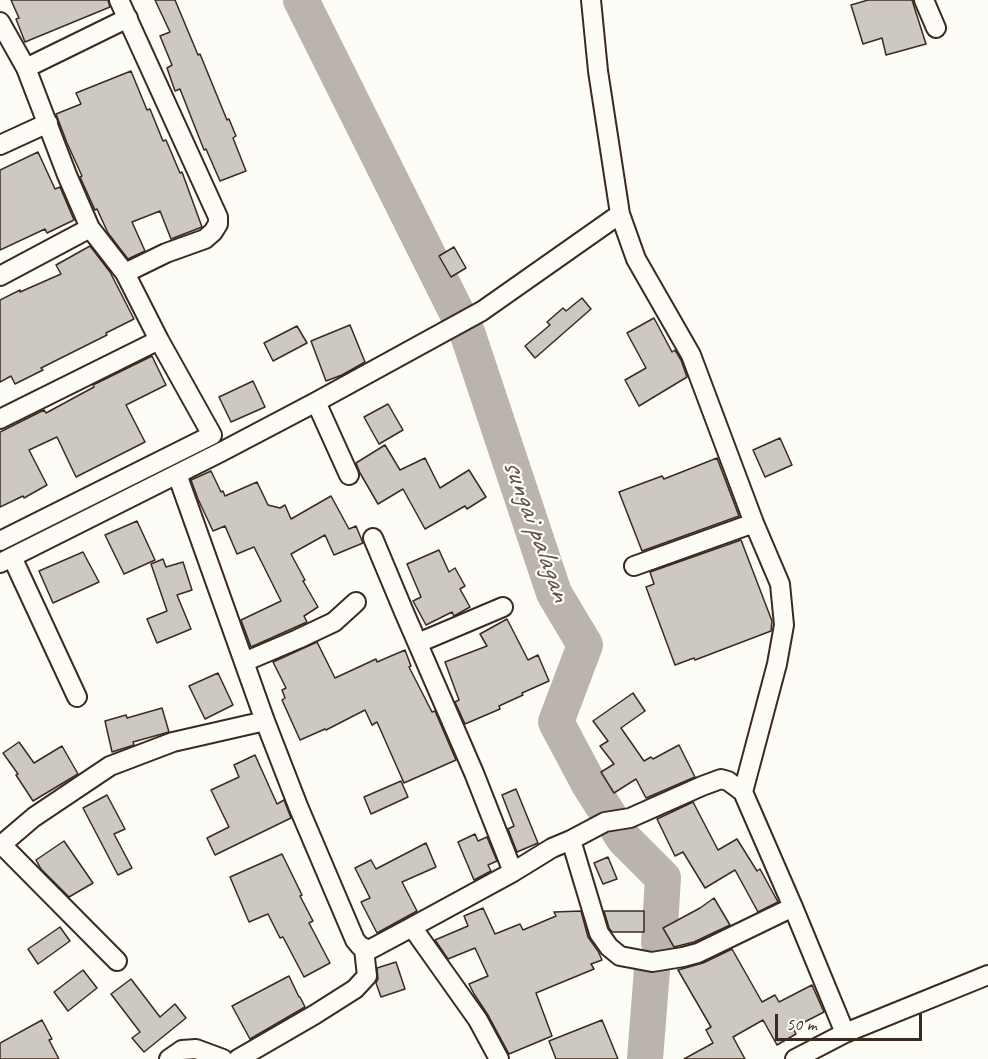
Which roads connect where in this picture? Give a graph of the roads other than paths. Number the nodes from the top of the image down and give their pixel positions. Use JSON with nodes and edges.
{"nodes":[{"id":1,"x":119,"y":0,"type":"edge"},
{"id":2,"x":591,"y":0,"type":"edge"},
{"id":3,"x":924,"y":0,"type":"edge"},
{"id":4,"x":128,"y":18,"type":"junction"},
{"id":5,"x":1,"y":25,"type":"edge"},
{"id":6,"x":936,"y":28,"type":"dead end"},
{"id":7,"x":26,"y":68,"type":"junction"},
{"id":8,"x":48,"y":123,"type":"junction"},
{"id":9,"x":0,"y":145,"type":"edge"},
{"id":10,"x":620,"y":214,"type":"junction"},
{"id":11,"x":90,"y":228,"type":"junction"},
{"id":12,"x":125,"y":273,"type":"junction"},
{"id":13,"x":0,"y":276,"type":"edge"},
{"id":14,"x":159,"y":340,"type":"junction"},
{"id":15,"x":315,"y":402,"type":"junction"},
{"id":16,"x":0,"y":419,"type":"edge"},
{"id":17,"x":177,"y":474,"type":"junction"},
{"id":18,"x":349,"y":475,"type":"dead end"},
{"id":19,"x":754,"y":523,"type":"junction"},
{"id":20,"x":374,"y":538,"type":"dead end"},
{"id":21,"x":0,"y":541,"type":"edge"},
{"id":22,"x":6,"y":560,"type":"edge"},
{"id":23,"x":634,"y":566,"type":"dead end"},
{"id":24,"x":356,"y":602,"type":"dead end"},
{"id":25,"x":503,"y":607,"type":"dead end"},
{"id":26,"x":418,"y":643,"type":"junction"},
{"id":27,"x":244,"y":662,"type":"junction"},
{"id":28,"x":77,"y":697,"type":"dead end"},
{"id":29,"x":265,"y":721,"type":"junction"},
{"id":30,"x":743,"y":792,"type":"junction"},
{"id":31,"x":571,"y":840,"type":"junction"},
{"id":32,"x":1,"y":846,"type":"edge"},
{"id":33,"x":513,"y":872,"type":"junction"},
{"id":34,"x":793,"y":906,"type":"junction"},
{"id":35,"x":412,"y":927,"type":"junction"},
{"id":36,"x":364,"y":949,"type":"junction"},
{"id":37,"x":117,"y":961,"type":"dead end"},
{"id":38,"x":988,"y":975,"type":"edge"},
{"id":39,"x":845,"y":1034,"type":"junction"},
{"id":40,"x":170,"y":1059,"type":"edge"},
{"id":41,"x":223,"y":1059,"type":"edge"},
{"id":42,"x":238,"y":1059,"type":"edge"},
{"id":43,"x":499,"y":1059,"type":"edge"},
{"id":44,"x":795,"y":1059,"type":"edge"}],
"edges":[{"from":1,"to":4,"type":"street"},
{"from":2,"to":10,"type":"street"},
{"from":3,"to":6,"type":"street"},
{"from":4,"to":7,"type":"street"},
{"from":4,"to":12,"type":"street"},
{"from":5,"to":7,"type":"street"},
{"from":7,"to":8,"type":"street"},
{"from":8,"to":9,"type":"street"},
{"from":8,"to":11,"type":"street"},
{"from":10,"to":15,"type":"street"},
{"from":10,"to":19,"type":"street"},
{"from":11,"to":12,"type":"street"},
{"from":11,"to":13,"type":"street"},
{"from":12,"to":14,"type":"street"},
{"from":14,"to":16,"type":"street"},
{"from":14,"to":21,"type":"street"},
{"from":15,"to":17,"type":"street"},
{"from":15,"to":18,"type":"street"},
{"from":17,"to":22,"type":"street"},
{"from":17,"to":27,"type":"street"},
{"from":19,"to":23,"type":"street"},
{"from":19,"to":30,"type":"street"},
{"from":20,"to":26,"type":"street"},
{"from":22,"to":28,"type":"street"},
{"from":24,"to":27,"type":"street"},
{"from":25,"to":26,"type":"street"},
{"from":26,"to":33,"type":"street"},
{"from":27,"to":29,"type":"street"},
{"from":29,"to":32,"type":"street"},
{"from":29,"to":36,"type":"street"},
{"from":30,"to":31,"type":"street"},
{"from":30,"to":34,"type":"street"},
{"from":31,"to":33,"type":"street"},
{"from":31,"to":34,"type":"street"},
{"from":32,"to":37,"type":"street"},
{"from":33,"to":35,"type":"street"},
{"from":34,"to":39,"type":"street"},
{"from":35,"to":36,"type":"street"},
{"from":35,"to":43,"type":"street"},
{"from":36,"to":42,"type":"street"},
{"from":38,"to":39,"type":"street"},
{"from":39,"to":44,"type":"street"},
{"from":40,"to":41,"type":"street"}]}
